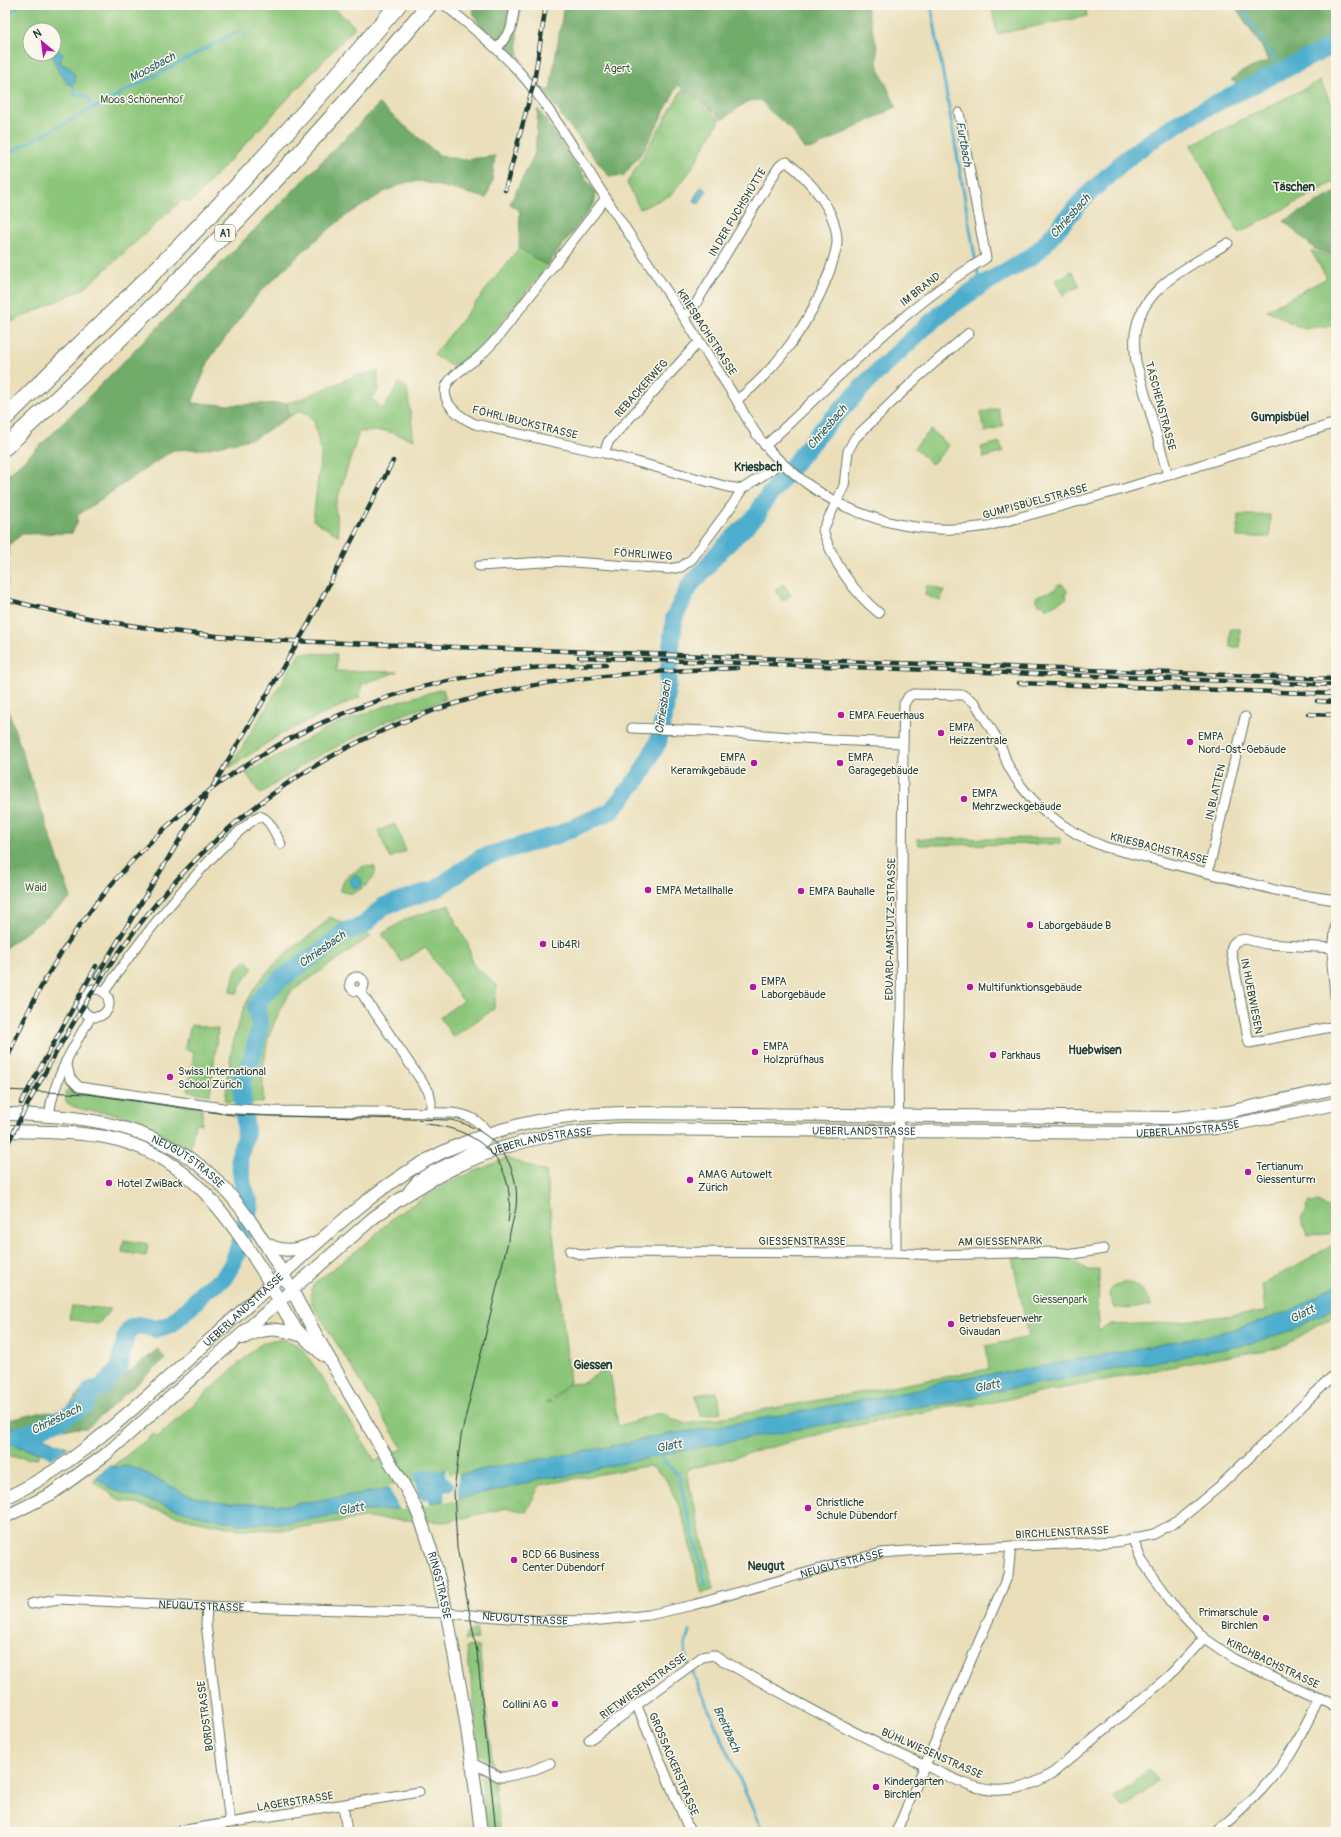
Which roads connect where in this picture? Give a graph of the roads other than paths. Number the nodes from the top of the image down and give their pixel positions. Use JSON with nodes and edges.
{"nodes":[{"id":1,"x":398,"y":5,"type":"edge"},
{"id":2,"x":429,"y":5,"type":"edge"},
{"id":3,"x":445,"y":5,"type":"edge"},
{"id":4,"x":515,"y":5,"type":"edge"},
{"id":5,"x":497,"y":49,"type":"junction"},
{"id":6,"x":959,"y":113,"type":"dead end"},
{"id":7,"x":606,"y":198,"type":"junction"},
{"id":8,"x":1228,"y":243,"type":"dead end"},
{"id":9,"x":683,"y":316,"type":"junction"},
{"id":10,"x":969,"y":333,"type":"dead end"},
{"id":11,"x":701,"y":343,"type":"junction"},
{"id":12,"x":35,"y":388,"type":"junction"},
{"id":13,"x":737,"y":400,"type":"junction"},
{"id":14,"x":5,"y":408,"type":"edge"},
{"id":15,"x":5,"y":418,"type":"edge"},
{"id":16,"x":1336,"y":423,"type":"edge"},
{"id":17,"x":765,"y":446,"type":"junction"},
{"id":18,"x":5,"y":447,"type":"edge"},
{"id":19,"x":604,"y":453,"type":"junction"},
{"id":20,"x":782,"y":462,"type":"junction"},
{"id":21,"x":1168,"y":476,"type":"junction"},
{"id":22,"x":742,"y":489,"type":"junction"},
{"id":23,"x":837,"y":503,"type":"junction"},
{"id":24,"x":479,"y":566,"type":"dead end"},
{"id":25,"x":879,"y":613,"type":"dead end"},
{"id":26,"x":1245,"y":717,"type":"dead end"},
{"id":27,"x":632,"y":728,"type":"dead end"},
{"id":28,"x":903,"y":743,"type":"junction"},
{"id":29,"x":1007,"y":763,"type":"joint"},
{"id":30,"x":281,"y":844,"type":"dead end"},
{"id":31,"x":1208,"y":872,"type":"junction"},
{"id":32,"x":1336,"y":900,"type":"edge"},
{"id":33,"x":1336,"y":922,"type":"edge"},
{"id":34,"x":1333,"y":948,"type":"junction"},
{"id":35,"x":360,"y":991,"type":"dead end"},
{"id":36,"x":104,"y":992,"type":"junction"},
{"id":37,"x":1336,"y":1006,"type":"edge"},
{"id":38,"x":91,"y":1016,"type":"junction"},
{"id":39,"x":1336,"y":1026,"type":"edge"},
{"id":40,"x":66,"y":1061,"type":"junction"},
{"id":41,"x":1336,"y":1088,"type":"edge"},
{"id":42,"x":1336,"y":1104,"type":"edge"},
{"id":43,"x":431,"y":1113,"type":"junction"},
{"id":44,"x":5,"y":1114,"type":"edge"},
{"id":45,"x":49,"y":1115,"type":"junction"},
{"id":46,"x":898,"y":1115,"type":"junction"},
{"id":47,"x":5,"y":1131,"type":"edge"},
{"id":48,"x":47,"y":1132,"type":"junction"},
{"id":49,"x":899,"y":1132,"type":"junction"},
{"id":50,"x":489,"y":1134,"type":"junction"},
{"id":51,"x":403,"y":1196,"type":"junction"},
{"id":52,"x":321,"y":1240,"type":"junction"},
{"id":53,"x":266,"y":1245,"type":"junction"},
{"id":54,"x":1104,"y":1249,"type":"dead end"},
{"id":55,"x":570,"y":1251,"type":"dead end"},
{"id":56,"x":896,"y":1253,"type":"junction"},
{"id":57,"x":283,"y":1274,"type":"junction"},
{"id":58,"x":271,"y":1285,"type":"junction"},
{"id":59,"x":291,"y":1290,"type":"junction"},
{"id":60,"x":279,"y":1301,"type":"junction"},
{"id":61,"x":302,"y":1336,"type":"junction"},
{"id":62,"x":231,"y":1344,"type":"junction"},
{"id":63,"x":331,"y":1363,"type":"junction"},
{"id":64,"x":1336,"y":1372,"type":"edge"},
{"id":65,"x":5,"y":1498,"type":"edge"},
{"id":66,"x":5,"y":1518,"type":"edge"},
{"id":67,"x":1133,"y":1540,"type":"junction"},
{"id":68,"x":1011,"y":1546,"type":"junction"},
{"id":69,"x":31,"y":1604,"type":"dead end"},
{"id":70,"x":208,"y":1606,"type":"junction"},
{"id":71,"x":446,"y":1612,"type":"junction"},
{"id":72,"x":1204,"y":1638,"type":"junction"},
{"id":73,"x":713,"y":1655,"type":"joint"},
{"id":74,"x":1319,"y":1699,"type":"junction"},
{"id":75,"x":637,"y":1706,"type":"junction"},
{"id":76,"x":1336,"y":1708,"type":"edge"},
{"id":77,"x":589,"y":1740,"type":"dead end"},
{"id":78,"x":472,"y":1763,"type":"junction"},
{"id":79,"x":550,"y":1763,"type":"dead end"},
{"id":80,"x":925,"y":1766,"type":"junction"},
{"id":81,"x":420,"y":1792,"type":"dead end"},
{"id":82,"x":343,"y":1805,"type":"junction"},
{"id":83,"x":230,"y":1823,"type":"junction"},
{"id":84,"x":173,"y":1832,"type":"edge"},
{"id":85,"x":346,"y":1832,"type":"edge"},
{"id":86,"x":481,"y":1832,"type":"edge"},
{"id":87,"x":690,"y":1832,"type":"edge"},
{"id":88,"x":896,"y":1832,"type":"edge"},
{"id":89,"x":1217,"y":1832,"type":"edge"}],
"edges":[{"from":1,"to":12,"type":"highway","number":"A1"},
{"from":2,"to":18,"type":"highway","number":"A1"},
{"from":3,"to":5,"type":"street","name":"KRIESBACHSTRASSE"},
{"from":4,"to":5,"type":"street"},
{"from":5,"to":7,"type":"street","name":"KRIESBACHSTRASSE"},
{"from":6,"to":17,"type":"street","name":"IM BRAND"},
{"from":7,"to":9,"type":"street","name":"KRIESBACHSTRASSE"},
{"from":7,"to":19,"type":"street","name":"FÖHRLIBUCKSTRASSE"},
{"from":8,"to":21,"type":"street","name":"TÄSCHENSTRASSE"},
{"from":9,"to":11,"type":"street","name":"KRIESBACHSTRASSE"},
{"from":9,"to":13,"type":"street","name":"IN DER FUCHSHÜTTE"},
{"from":10,"to":23,"type":"street"},
{"from":11,"to":13,"type":"street","name":"KRIESBACHSTRASSE"},
{"from":11,"to":19,"type":"street","name":"REBACKERWEG"},
{"from":12,"to":14,"type":"highway"},
{"from":12,"to":15,"type":"highway","number":"A1"},
{"from":13,"to":17,"type":"street","name":"KRIESBACHSTRASSE"},
{"from":16,"to":21,"type":"street","name":"GUMPISBÜELSTRASSE"},
{"from":17,"to":20,"type":"street","name":"KRIESBACHSTRASSE"},
{"from":19,"to":22,"type":"street","name":"FÖHRLIBUCKSTRASSE"},
{"from":20,"to":22,"type":"street","name":"FÖHRLIWEG"},
{"from":20,"to":23,"type":"street","name":"KRIESBACHSTRASSE"},
{"from":21,"to":23,"type":"street","name":"GUMPISBÜELSTRASSE"},
{"from":22,"to":24,"type":"street","name":"FÖHRLIWEG"},
{"from":23,"to":25,"type":"street"},
{"from":26,"to":31,"type":"street","name":"IN BLATTEN"},
{"from":27,"to":28,"type":"street"},
{"from":28,"to":29,"type":"street","name":"EDUARD-AMSTUTZ-STRASSE"},
{"from":28,"to":46,"type":"street","name":"EDUARD-AMSTUTZ-STRASSE"},
{"from":29,"to":31,"type":"street","name":"KRIESBACHSTRASSE"},
{"from":30,"to":36,"type":"street"},
{"from":31,"to":32,"type":"street","name":"KRIESBACHSTRASSE"},
{"from":33,"to":34,"type":"street"},
{"from":34,"to":37,"type":"street"},
{"from":34,"to":39,"type":"street","name":"IN HUEBWIESEN"},
{"from":35,"to":43,"type":"street"},
{"from":36,"to":38,"type":"street"},
{"from":36,"to":38,"type":"street"},
{"from":38,"to":40,"type":"street"},
{"from":40,"to":43,"type":"street","name":"UEBERLANDSTRASSE"},
{"from":40,"to":45,"type":"street"},
{"from":41,"to":46,"type":"main road","name":"UEBERLANDSTRASSE"},
{"from":42,"to":49,"type":"main road","name":"UEBERLANDSTRASSE"},
{"from":43,"to":50,"type":"street","name":"UEBERLANDSTRASSE"},
{"from":44,"to":45,"type":"main road","name":"NEUGUTSTRASSE"},
{"from":45,"to":48,"type":"main road"},
{"from":45,"to":53,"type":"main road","name":"NEUGUTSTRASSE"},
{"from":46,"to":49,"type":"street"},
{"from":46,"to":50,"type":"main road","name":"UEBERLANDSTRASSE"},
{"from":47,"to":48,"type":"main road","name":"NEUGUTSTRASSE"},
{"from":48,"to":58,"type":"main road","name":"NEUGUTSTRASSE"},
{"from":49,"to":51,"type":"main road","name":"UEBERLANDSTRASSE"},
{"from":49,"to":56,"type":"street"},
{"from":50,"to":51,"type":"street","name":"UEBERLANDSTRASSE"},
{"from":50,"to":52,"type":"main road","name":"UEBERLANDSTRASSE"},
{"from":51,"to":59,"type":"main road","name":"UEBERLANDSTRASSE"},
{"from":52,"to":53,"type":"main road"},
{"from":52,"to":57,"type":"main road","name":"UEBERLANDSTRASSE"},
{"from":53,"to":57,"type":"main road","name":"NEUGUTSTRASSE"},
{"from":54,"to":56,"type":"street","name":"AM GIESSENPARK"},
{"from":55,"to":56,"type":"street","name":"GIESSENSTRASSE"},
{"from":57,"to":58,"type":"main road","name":"UEBERLANDSTRASSE"},
{"from":57,"to":59,"type":"main road","name":"RINGSTRASSE"},
{"from":58,"to":60,"type":"main road","name":"RINGSTRASSE"},
{"from":58,"to":65,"type":"main road","name":"UEBERLANDSTRASSE"},
{"from":59,"to":60,"type":"main road","name":"UEBERLANDSTRASSE"},
{"from":59,"to":63,"type":"main road","name":"RINGSTRASSE"},
{"from":60,"to":61,"type":"main road","name":"RINGSTRASSE"},
{"from":60,"to":62,"type":"main road","name":"UEBERLANDSTRASSE"},
{"from":61,"to":62,"type":"main road"},
{"from":61,"to":63,"type":"main road","name":"RINGSTRASSE"},
{"from":62,"to":66,"type":"main road","name":"UEBERLANDSTRASSE"},
{"from":63,"to":71,"type":"main road","name":"RINGSTRASSE"},
{"from":64,"to":67,"type":"street","name":"BIRCHLENSTRASSE"},
{"from":67,"to":68,"type":"street","name":"BIRCHLENSTRASSE"},
{"from":67,"to":72,"type":"street","name":"KIRCHBACHSTRASSE"},
{"from":68,"to":71,"type":"street","name":"NEUGUTSTRASSE"},
{"from":68,"to":80,"type":"street","name":"BIRCHLENSTRASSE"},
{"from":69,"to":70,"type":"street","name":"NEUGUTSTRASSE"},
{"from":70,"to":71,"type":"street","name":"NEUGUTSTRASSE"},
{"from":70,"to":83,"type":"street","name":"BORDSTRASSE"},
{"from":71,"to":78,"type":"main road","name":"RINGSTRASSE"},
{"from":72,"to":74,"type":"street","name":"KIRCHBACHSTRASSE"},
{"from":72,"to":80,"type":"street","name":"BÜHLWIESENSTRASSE"},
{"from":73,"to":75,"type":"street","name":"RIETWIESENSTRASSE"},
{"from":73,"to":80,"type":"street","name":"BÜHLWIESENSTRASSE"},
{"from":74,"to":76,"type":"street","name":"KIRCHBACHSTRASSE"},
{"from":74,"to":89,"type":"street"},
{"from":75,"to":77,"type":"street","name":"RIETWIESENSTRASSE"},
{"from":75,"to":87,"type":"street","name":"GROSSACKERSTRASSE"},
{"from":78,"to":79,"type":"street"},
{"from":78,"to":86,"type":"main road","name":"RINGSTRASSE"},
{"from":80,"to":88,"type":"street","name":"BIRCHLENSTRASSE"},
{"from":81,"to":82,"type":"street","name":"LAGERSTRASSE"},
{"from":82,"to":83,"type":"street","name":"LAGERSTRASSE"},
{"from":82,"to":85,"type":"street"},
{"from":83,"to":84,"type":"street","name":"LAGERSTRASSE"}]}
